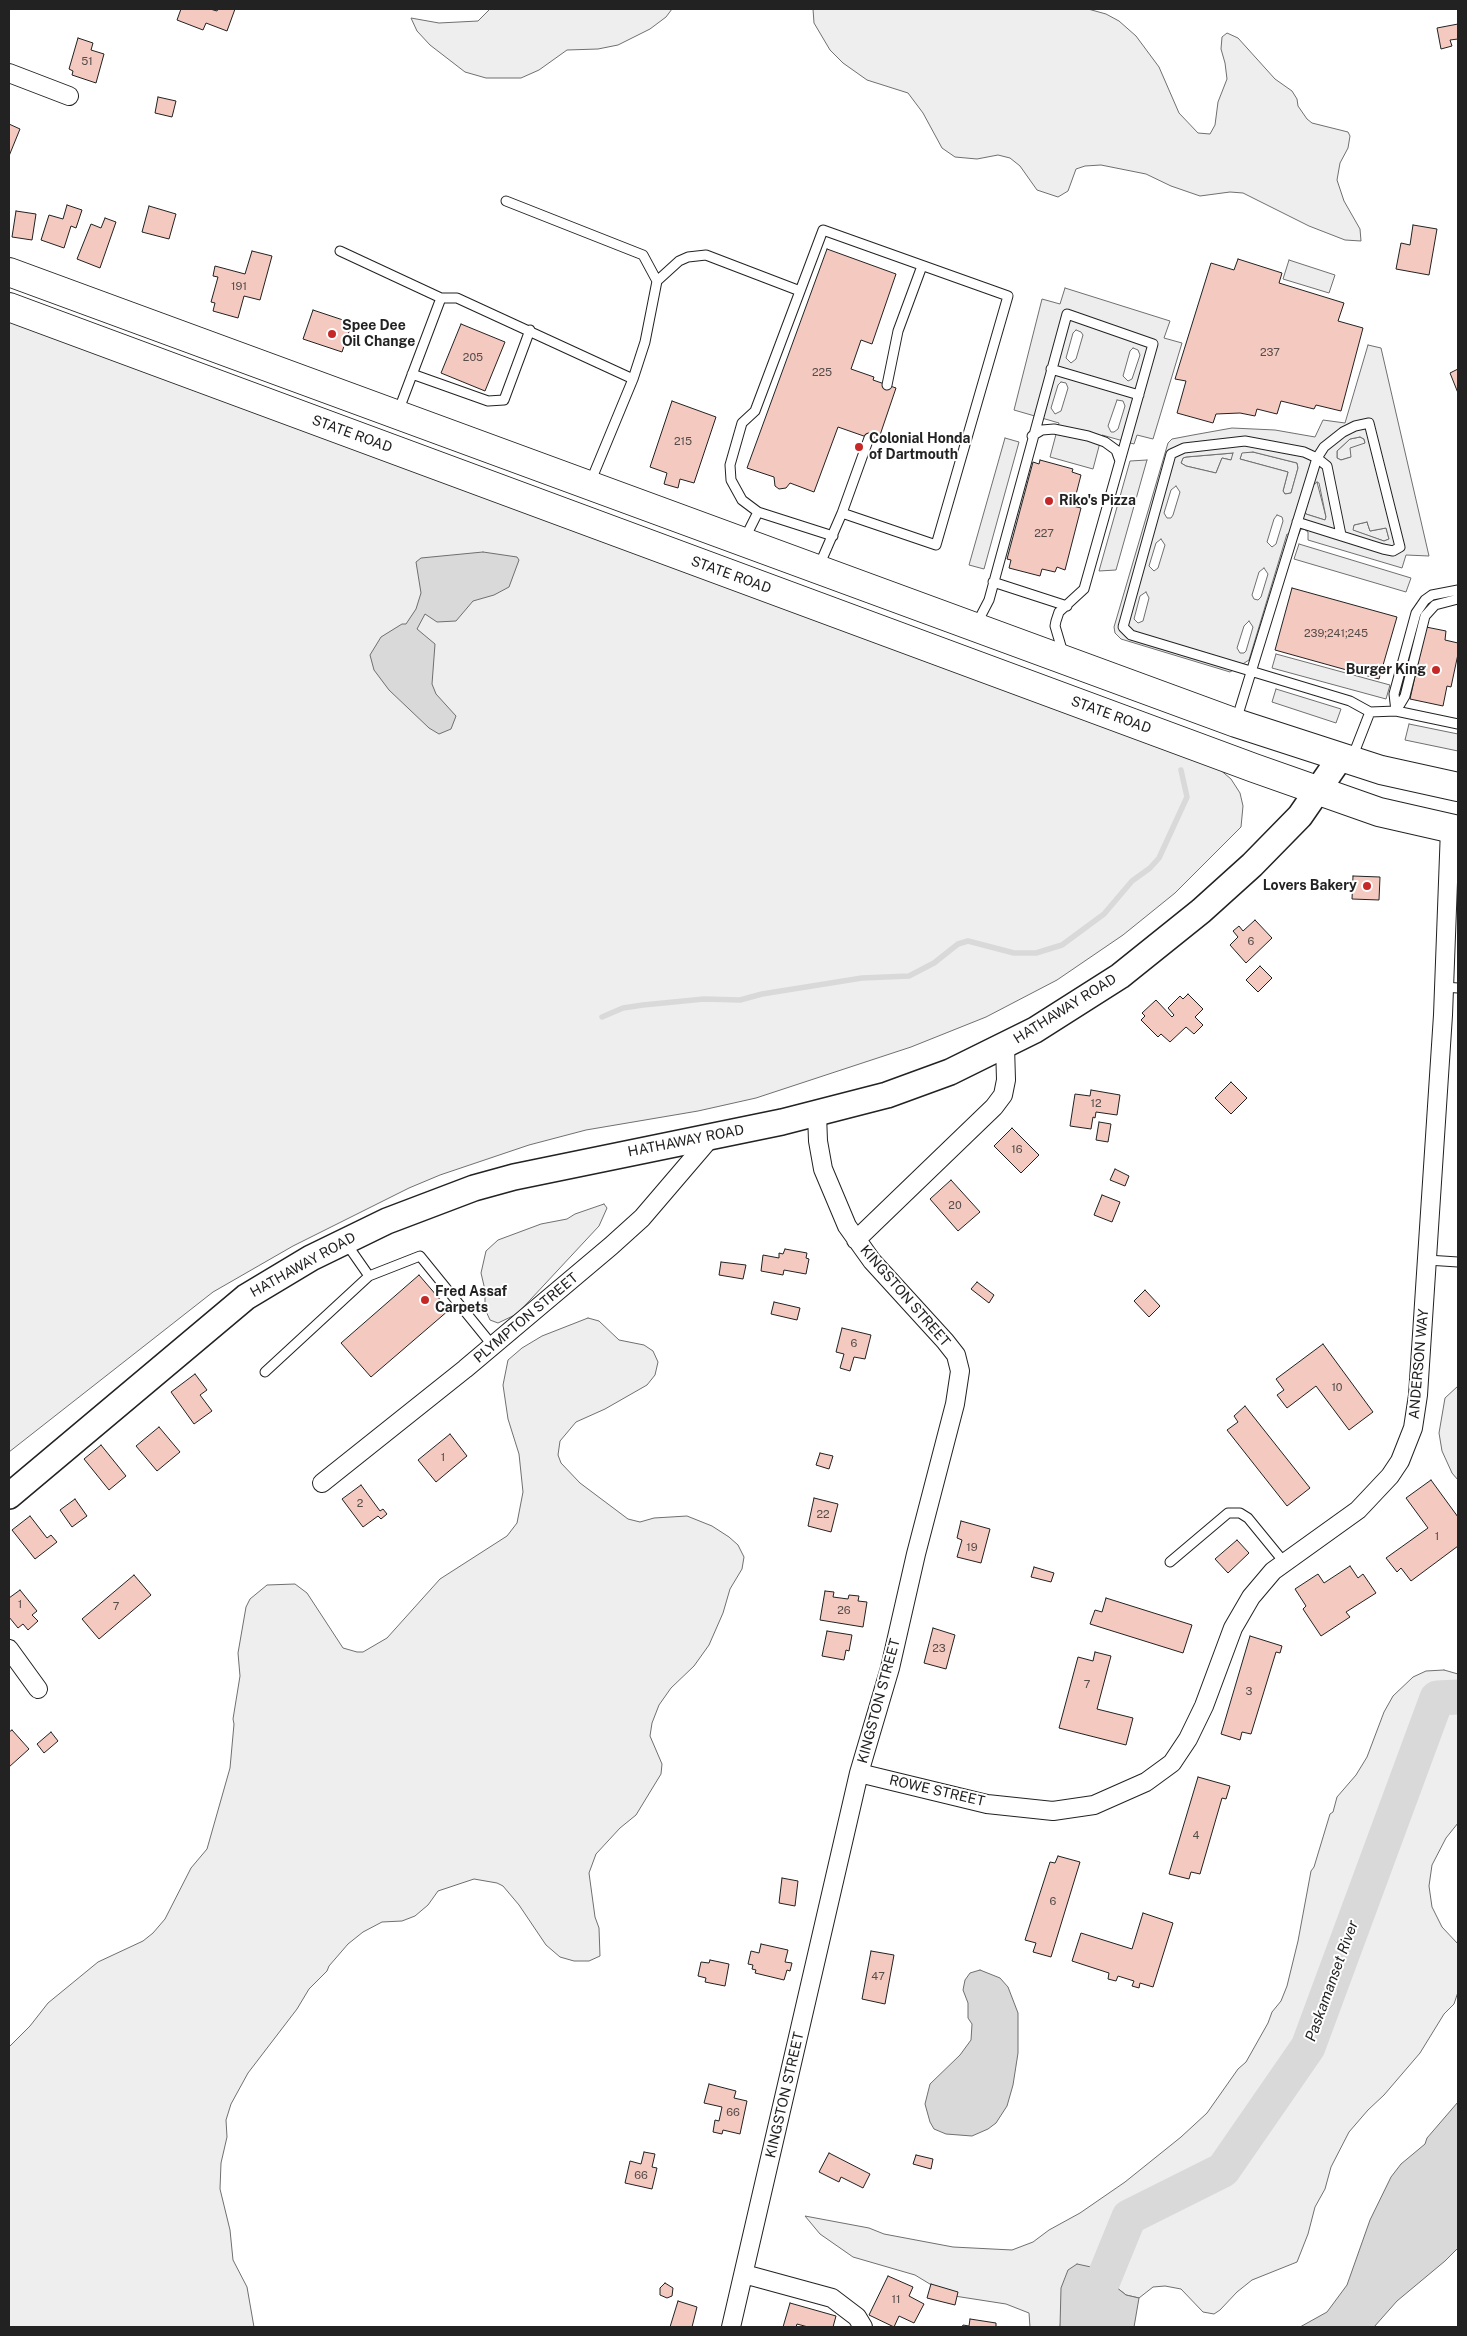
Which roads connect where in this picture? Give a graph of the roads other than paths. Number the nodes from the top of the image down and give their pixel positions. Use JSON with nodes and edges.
{"nodes":[{"id":1,"x":9,"y":73,"type":"edge"},
{"id":2,"x":70,"y":96,"type":"dead end"},
{"id":3,"x":506,"y":201,"type":"dead end"},
{"id":4,"x":340,"y":251,"type":"dead end"},
{"id":5,"x":922,"y":266,"type":"junction"},
{"id":6,"x":9,"y":272,"type":"edge"},
{"id":7,"x":657,"y":281,"type":"junction"},
{"id":8,"x":800,"y":291,"type":"junction"},
{"id":9,"x":441,"y":298,"type":"junction"},
{"id":10,"x":9,"y":307,"type":"edge"},
{"id":11,"x":530,"y":330,"type":"junction"},
{"id":12,"x":1051,"y":369,"type":"junction"},
{"id":13,"x":412,"y":374,"type":"junction"},
{"id":14,"x":633,"y":379,"type":"junction"},
{"id":15,"x":887,"y":385,"type":"dead end"},
{"id":16,"x":1139,"y":396,"type":"junction"},
{"id":17,"x":397,"y":414,"type":"junction"},
{"id":18,"x":1032,"y":436,"type":"junction"},
{"id":19,"x":868,"y":438,"type":"dead end"},
{"id":20,"x":1317,"y":458,"type":"junction"},
{"id":21,"x":1120,"y":461,"type":"junction"},
{"id":22,"x":588,"y":486,"type":"junction"},
{"id":23,"x":758,"y":512,"type":"junction"},
{"id":24,"x":842,"y":513,"type":"junction"},
{"id":25,"x":576,"y":518,"type":"junction"},
{"id":26,"x":1297,"y":522,"type":"junction"},
{"id":27,"x":1341,"y":535,"type":"junction"},
{"id":28,"x":833,"y":536,"type":"junction"},
{"id":29,"x":743,"y":541,"type":"junction"},
{"id":30,"x":818,"y":569,"type":"junction"},
{"id":31,"x":993,"y":582,"type":"junction"},
{"id":32,"x":1458,"y":590,"type":"edge"},
{"id":33,"x":1458,"y":599,"type":"edge"},
{"id":34,"x":1067,"y":606,"type":"junction"},
{"id":35,"x":975,"y":627,"type":"junction"},
{"id":36,"x":1065,"y":661,"type":"junction"},
{"id":37,"x":1252,"y":672,"type":"junction"},
{"id":38,"x":1396,"y":711,"type":"junction"},
{"id":39,"x":1370,"y":712,"type":"junction"},
{"id":40,"x":1236,"y":723,"type":"junction"},
{"id":41,"x":1458,"y":724,"type":"edge"},
{"id":42,"x":1345,"y":759,"type":"junction"},
{"id":43,"x":1458,"y":787,"type":"edge"},
{"id":44,"x":1318,"y":790,"type":"junction"},
{"id":45,"x":1454,"y":829,"type":"edge"},
{"id":46,"x":1451,"y":988,"type":"edge"},
{"id":47,"x":1005,"y":1046,"type":"junction"},
{"id":48,"x":817,"y":1114,"type":"junction"},
{"id":49,"x":713,"y":1135,"type":"junction"},
{"id":50,"x":856,"y":1240,"type":"junction"},
{"id":51,"x":344,"y":1241,"type":"junction"},
{"id":52,"x":1427,"y":1260,"type":"junction"},
{"id":53,"x":1458,"y":1262,"type":"edge"},
{"id":54,"x":369,"y":1276,"type":"junction"},
{"id":55,"x":493,"y":1346,"type":"junction"},
{"id":56,"x":265,"y":1372,"type":"dead end"},
{"id":57,"x":322,"y":1483,"type":"dead end"},
{"id":58,"x":9,"y":1496,"type":"edge"},
{"id":59,"x":1170,"y":1562,"type":"dead end"},
{"id":60,"x":1284,"y":1562,"type":"junction"},
{"id":61,"x":9,"y":1649,"type":"edge"},
{"id":62,"x":38,"y":1689,"type":"dead end"},
{"id":63,"x":859,"y":1773,"type":"junction"},
{"id":64,"x":1015,"y":1808,"type":"joint"},
{"id":65,"x":744,"y":2274,"type":"junction"},
{"id":66,"x":731,"y":2327,"type":"edge"},
{"id":67,"x":863,"y":2327,"type":"edge"}],
"edges":[{"from":1,"to":2,"type":"street"},
{"from":3,"to":7,"type":"lane"},
{"from":4,"to":9,"type":"lane"},
{"from":5,"to":8,"type":"lane"},
{"from":5,"to":15,"type":"lane"},
{"from":5,"to":24,"type":"lane"},
{"from":6,"to":17,"type":"main road"},
{"from":7,"to":8,"type":"lane"},
{"from":7,"to":14,"type":"lane"},
{"from":8,"to":23,"type":"lane"},
{"from":9,"to":11,"type":"lane"},
{"from":9,"to":13,"type":"lane"},
{"from":10,"to":25,"type":"main road","name":"STATE ROAD"},
{"from":11,"to":13,"type":"lane"},
{"from":11,"to":14,"type":"lane"},
{"from":12,"to":16,"type":"lane"},
{"from":12,"to":16,"type":"lane"},
{"from":12,"to":18,"type":"lane"},
{"from":13,"to":17,"type":"lane"},
{"from":14,"to":22,"type":"lane"},
{"from":16,"to":21,"type":"lane"},
{"from":17,"to":22,"type":"main road"},
{"from":18,"to":21,"type":"lane"},
{"from":18,"to":31,"type":"lane"},
{"from":19,"to":24,"type":"lane"},
{"from":20,"to":26,"type":"lane"},
{"from":20,"to":27,"type":"lane"},
{"from":20,"to":27,"type":"lane"},
{"from":20,"to":37,"type":"lane"},
{"from":21,"to":34,"type":"lane"},
{"from":22,"to":25,"type":"main road"},
{"from":22,"to":29,"type":"main road"},
{"from":23,"to":28,"type":"lane"},
{"from":23,"to":29,"type":"lane"},
{"from":24,"to":28,"type":"lane"},
{"from":25,"to":44,"type":"main road","name":"STATE ROAD"},
{"from":26,"to":27,"type":"lane"},
{"from":26,"to":37,"type":"lane"},
{"from":28,"to":30,"type":"lane"},
{"from":29,"to":30,"type":"main road"},
{"from":30,"to":35,"type":"main road"},
{"from":31,"to":34,"type":"lane"},
{"from":31,"to":35,"type":"lane"},
{"from":32,"to":38,"type":"lane"},
{"from":33,"to":38,"type":"lane"},
{"from":34,"to":36,"type":"lane"},
{"from":35,"to":36,"type":"main road"},
{"from":36,"to":40,"type":"main road"},
{"from":37,"to":39,"type":"lane"},
{"from":37,"to":40,"type":"lane"},
{"from":38,"to":39,"type":"lane"},
{"from":38,"to":41,"type":"lane"},
{"from":39,"to":42,"type":"lane"},
{"from":40,"to":42,"type":"main road"},
{"from":42,"to":43,"type":"main road"},
{"from":42,"to":44,"type":"main road","name":"HATHAWAY ROAD"},
{"from":44,"to":45,"type":"main road","name":"STATE ROAD"},
{"from":44,"to":47,"type":"main road","name":"HATHAWAY ROAD"},
{"from":45,"to":46,"type":"street","name":"ANDERSON WAY"},
{"from":46,"to":52,"type":"street","name":"ANDERSON WAY"},
{"from":47,"to":48,"type":"main road","name":"HATHAWAY ROAD"},
{"from":47,"to":50,"type":"street"},
{"from":48,"to":49,"type":"main road","name":"HATHAWAY ROAD"},
{"from":48,"to":50,"type":"street","name":"KINGSTON STREET"},
{"from":49,"to":51,"type":"main road","name":"HATHAWAY ROAD"},
{"from":49,"to":55,"type":"street","name":"PLYMPTON STREET"},
{"from":50,"to":63,"type":"street","name":"KINGSTON STREET"},
{"from":51,"to":54,"type":"lane"},
{"from":51,"to":58,"type":"main road","name":"HATHAWAY ROAD"},
{"from":52,"to":53,"type":"lane"},
{"from":52,"to":60,"type":"street","name":"ANDERSON WAY"},
{"from":54,"to":55,"type":"lane"},
{"from":54,"to":56,"type":"lane"},
{"from":55,"to":57,"type":"street","name":"PLYMPTON STREET"},
{"from":59,"to":60,"type":"lane"},
{"from":60,"to":64,"type":"street","name":"ANDERSON WAY"},
{"from":61,"to":62,"type":"street"},
{"from":63,"to":64,"type":"street","name":"ROWE STREET"},
{"from":63,"to":65,"type":"street","name":"KINGSTON STREET"},
{"from":65,"to":66,"type":"street","name":"KINGSTON STREET"},
{"from":65,"to":67,"type":"street"}]}
